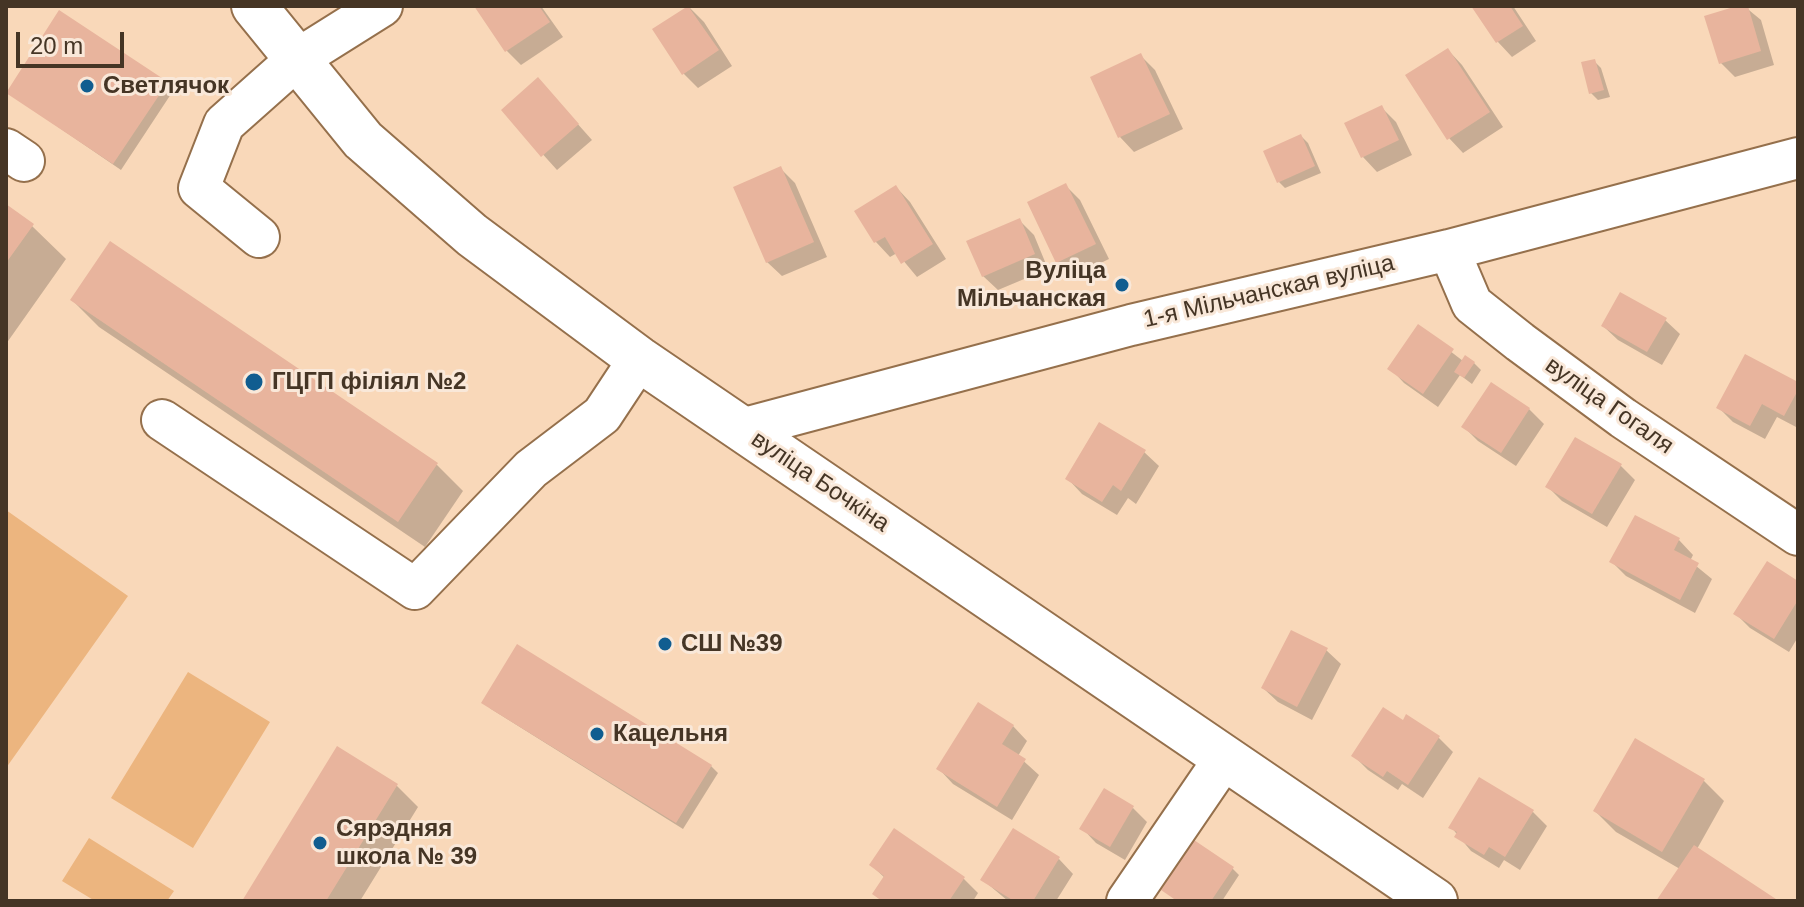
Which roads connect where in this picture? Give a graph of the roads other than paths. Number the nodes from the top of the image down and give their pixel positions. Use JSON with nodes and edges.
{"nodes":[{"id":1,"x":254,"y":6,"type":"edge"},
{"id":2,"x":382,"y":6,"type":"edge"},
{"id":3,"x":296,"y":60,"type":"junction"},
{"id":4,"x":1798,"y":158,"type":"edge"},
{"id":5,"x":259,"y":237,"type":"dead end"},
{"id":6,"x":1449,"y":250,"type":"junction"},
{"id":7,"x":639,"y":359,"type":"junction"},
{"id":8,"x":162,"y":420,"type":"dead end"},
{"id":9,"x":741,"y":429,"type":"junction"},
{"id":10,"x":1798,"y":535,"type":"edge"},
{"id":11,"x":1224,"y":759,"type":"junction"},
{"id":12,"x":1127,"y":901,"type":"edge"},
{"id":13,"x":1435,"y":901,"type":"edge"}],
"edges":[{"from":1,"to":3,"type":"main road","name":"вуліца Бочкіна"},
{"from":2,"to":3,"type":"street"},
{"from":3,"to":5,"type":"street"},
{"from":3,"to":7,"type":"main road","name":"вуліца Бочкіна"},
{"from":4,"to":6,"type":"street","name":"1-я Мільчанская вуліца"},
{"from":6,"to":9,"type":"street","name":"1-я Мільчанская вуліца"},
{"from":6,"to":10,"type":"street","name":"вуліца Гогаля"},
{"from":7,"to":8,"type":"street"},
{"from":7,"to":9,"type":"main road","name":"вуліца Бочкіна"},
{"from":9,"to":11,"type":"main road","name":"вуліца Бочкіна"},
{"from":11,"to":12,"type":"street"},
{"from":11,"to":13,"type":"main road","name":"вуліца Бочкіна"}]}
